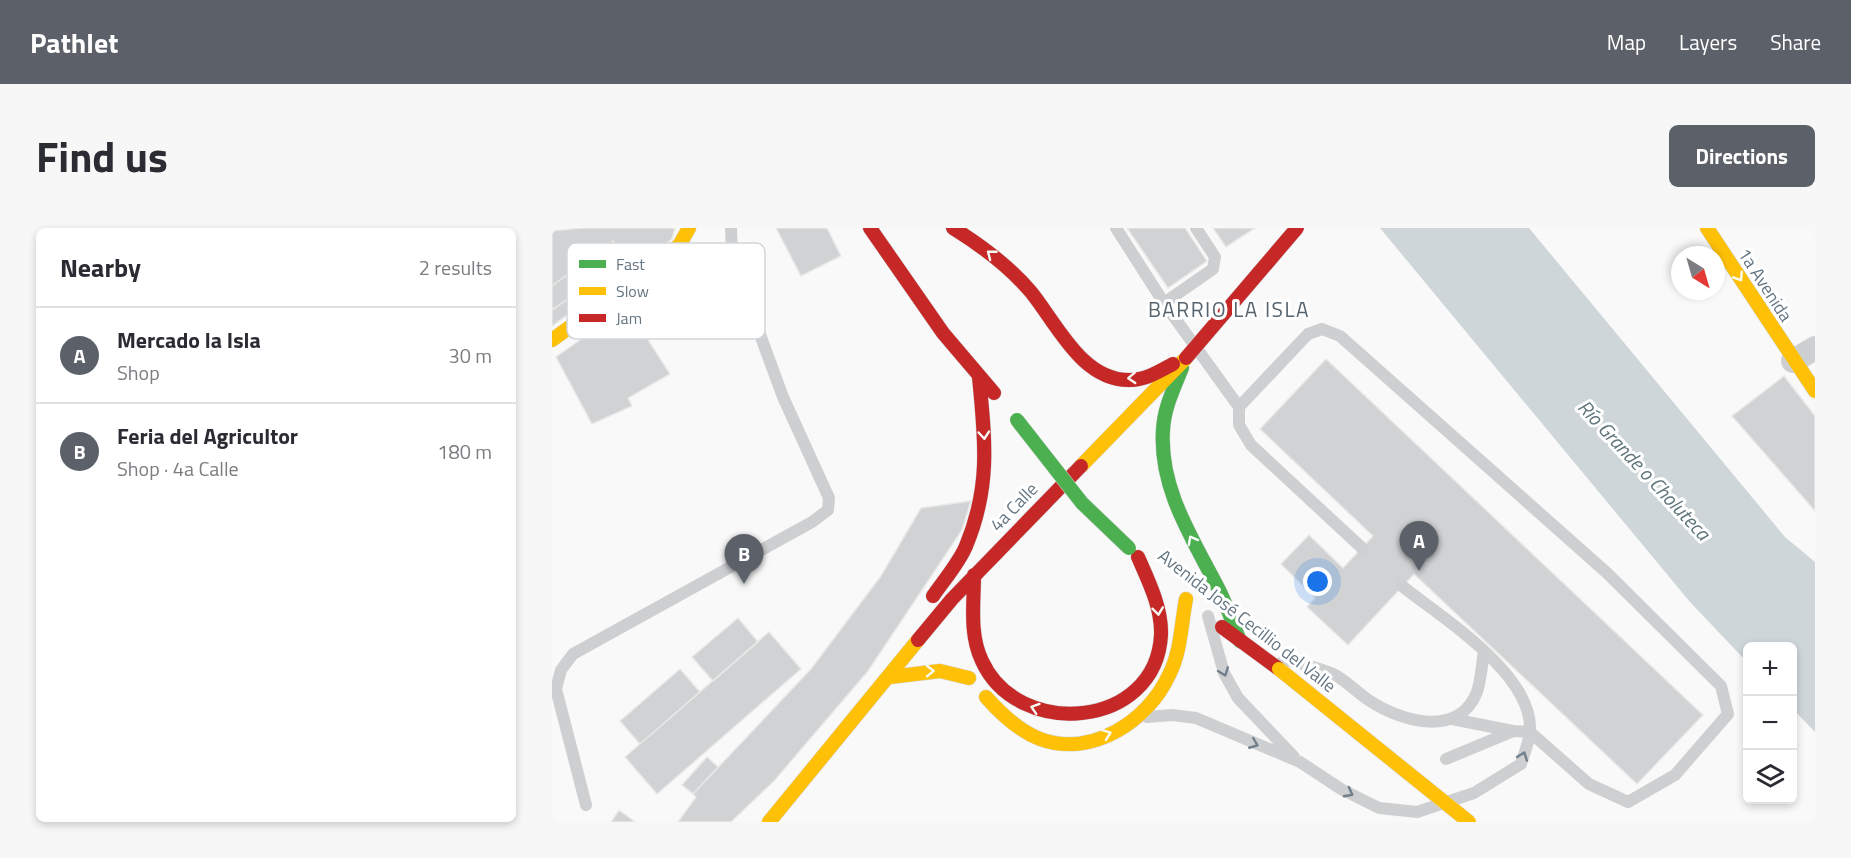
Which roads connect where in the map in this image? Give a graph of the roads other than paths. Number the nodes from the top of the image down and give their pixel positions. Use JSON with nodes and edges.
{"nodes":[{"id":1,"x":731,"y":228,"type":"edge"},
{"id":2,"x":870,"y":228,"type":"edge"},
{"id":3,"x":953,"y":228,"type":"edge"},
{"id":4,"x":1116,"y":228,"type":"edge"},
{"id":5,"x":1196,"y":228,"type":"edge"},
{"id":6,"x":1297,"y":228,"type":"edge"},
{"id":7,"x":1707,"y":228,"type":"edge"},
{"id":8,"x":689,"y":230,"type":"edge"},
{"id":9,"x":679,"y":243,"type":"edge"},
{"id":10,"x":732,"y":243,"type":"edge"},
{"id":11,"x":1164,"y":303,"type":"junction"},
{"id":12,"x":567,"y":328,"type":"edge"},
{"id":13,"x":552,"y":339,"type":"edge"},
{"id":14,"x":762,"y":339,"type":"edge"},
{"id":15,"x":1815,"y":348,"type":"edge"},
{"id":16,"x":1186,"y":358,"type":"junction"},
{"id":17,"x":1793,"y":361,"type":"junction"},
{"id":18,"x":979,"y":377,"type":"junction"},
{"id":19,"x":1815,"y":391,"type":"edge"},
{"id":20,"x":1239,"y":407,"type":"junction"},
{"id":21,"x":1362,"y":548,"type":"dead end"},
{"id":22,"x":1134,"y":553,"type":"junction"},
{"id":23,"x":974,"y":575,"type":"junction"},
{"id":24,"x":1161,"y":578,"type":"dead end"},
{"id":25,"x":1402,"y":586,"type":"dead end"},
{"id":26,"x":952,"y":599,"type":"junction"},
{"id":27,"x":1208,"y":616,"type":"junction"},
{"id":28,"x":955,"y":618,"type":"dead end"},
{"id":29,"x":1240,"y":641,"type":"junction"},
{"id":30,"x":1252,"y":650,"type":"junction"},
{"id":31,"x":1484,"y":651,"type":"junction"},
{"id":32,"x":962,"y":661,"type":"dead end"},
{"id":33,"x":890,"y":677,"type":"junction"},
{"id":34,"x":969,"y":678,"type":"junction"},
{"id":35,"x":1138,"y":718,"type":"junction"},
{"id":36,"x":1452,"y":719,"type":"junction"},
{"id":37,"x":1513,"y":731,"type":"junction"},
{"id":38,"x":1530,"y":732,"type":"junction"},
{"id":39,"x":1446,"y":759,"type":"dead end"},
{"id":40,"x":1300,"y":762,"type":"junction"},
{"id":41,"x":586,"y":805,"type":"dead end"},
{"id":42,"x":762,"y":822,"type":"edge"},
{"id":43,"x":769,"y":822,"type":"edge"},
{"id":44,"x":1469,"y":822,"type":"edge"}],
"edges":[{"from":1,"to":10,"type":"lane"},
{"from":2,"to":18,"type":"street","name":"Avenida José Cecillio del Valle"},
{"from":16,"to":3,"type":"street","one_way":true},
{"from":4,"to":11,"type":"lane"},
{"from":5,"to":11,"type":"lane"},
{"from":6,"to":16,"type":"street","name":"4a Calle","bridge":true},
{"from":7,"to":17,"type":"street","name":"1a Avenida","one_way":true},
{"from":8,"to":9,"type":"street"},
{"from":11,"to":20,"type":"lane"},
{"from":12,"to":13,"type":"street"},
{"from":14,"to":41,"type":"lane"},
{"from":15,"to":17,"type":"street"},
{"from":16,"to":23,"type":"street","name":"4a Calle"},
{"from":29,"to":16,"type":"street","one_way":true},
{"from":17,"to":19,"type":"street","name":"1a Avenida"},
{"from":18,"to":22,"type":"street","name":"Avenida José Cecillio del Valle","bridge":true},
{"from":18,"to":42,"type":"street","one_way":true},
{"from":20,"to":21,"type":"lane"},
{"from":20,"to":38,"type":"lane"},
{"from":22,"to":23,"type":"street","one_way":true},
{"from":22,"to":24,"type":"street","name":"Avenida José Cecillio del Valle"},
{"from":23,"to":26,"type":"street","name":"4a Calle"},
{"from":25,"to":31,"type":"lane"},
{"from":26,"to":28,"type":"street"},
{"from":26,"to":33,"type":"street","name":"4a Calle"},
{"from":27,"to":29,"type":"street","name":"Avenida José Cecillio del Valle"},
{"from":27,"to":35,"type":"street","name":"Avenida José Cecillio del Valle"},
{"from":27,"to":40,"type":"lane","one_way":true},
{"from":29,"to":30,"type":"street","name":"Avenida José Cecillio del Valle"},
{"from":30,"to":36,"type":"lane"},
{"from":30,"to":44,"type":"street","name":"Avenida José Cecillio del Valle","bridge":true},
{"from":31,"to":36,"type":"lane"},
{"from":31,"to":38,"type":"lane"},
{"from":32,"to":34,"type":"street"},
{"from":33,"to":34,"type":"street","one_way":true},
{"from":33,"to":43,"type":"street","name":"4a Calle"},
{"from":34,"to":35,"type":"street","one_way":true},
{"from":35,"to":40,"type":"lane","one_way":true},
{"from":36,"to":37,"type":"lane"},
{"from":37,"to":38,"type":"lane"},
{"from":37,"to":39,"type":"lane"},
{"from":40,"to":38,"type":"lane","one_way":true}]}
